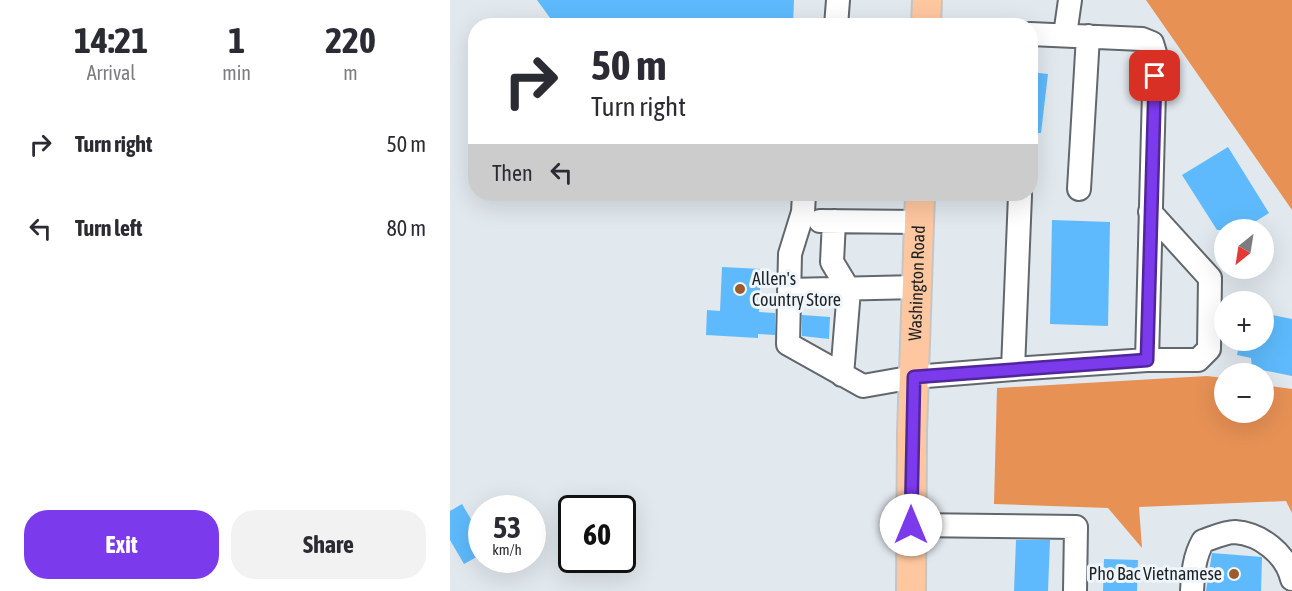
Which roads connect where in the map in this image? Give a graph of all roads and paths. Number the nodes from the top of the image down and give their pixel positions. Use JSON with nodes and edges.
{"nodes":[{"id":1,"x":838,"y":0,"type":"edge"},
{"id":2,"x":927,"y":0,"type":"edge"},
{"id":3,"x":1070,"y":0,"type":"edge"},
{"id":4,"x":837,"y":18,"type":"edge"},
{"id":5,"x":926,"y":18,"type":"edge"},
{"id":6,"x":1038,"y":34,"type":"edge"},
{"id":7,"x":1065,"y":35,"type":"junction"},
{"id":8,"x":1088,"y":36,"type":"junction"},
{"id":9,"x":1079,"y":189,"type":"dead end"},
{"id":10,"x":803,"y":201,"type":"edge"},
{"id":11,"x":920,"y":201,"type":"edge"},
{"id":12,"x":1020,"y":201,"type":"edge"},
{"id":13,"x":1150,"y":212,"type":"junction"},
{"id":14,"x":801,"y":220,"type":"junction"},
{"id":15,"x":834,"y":221,"type":"junction"},
{"id":16,"x":919,"y":222,"type":"junction"},
{"id":17,"x":917,"y":287,"type":"junction"},
{"id":18,"x":789,"y":290,"type":"junction"},
{"id":19,"x":849,"y":290,"type":"junction"},
{"id":20,"x":1147,"y":360,"type":"junction"},
{"id":21,"x":1012,"y":369,"type":"junction"},
{"id":22,"x":842,"y":375,"type":"junction"},
{"id":23,"x":914,"y":377,"type":"junction"},
{"id":24,"x":911,"y":525,"type":"junction"},
{"id":25,"x":1292,"y":579,"type":"edge"},
{"id":26,"x":907,"y":583,"type":"edge"},
{"id":27,"x":1075,"y":591,"type":"edge"},
{"id":28,"x":1192,"y":591,"type":"edge"}],
"edges":[{"from":1,"to":4,"type":"lane"},
{"from":2,"to":5,"type":"main road"},
{"from":3,"to":7,"type":"lane"},
{"from":6,"to":7,"type":"lane"},
{"from":7,"to":8,"type":"lane"},
{"from":8,"to":9,"type":"lane"},
{"from":8,"to":13,"type":"lane"},
{"from":10,"to":14,"type":"lane"},
{"from":11,"to":16,"type":"main road","name":"Washington Road"},
{"from":12,"to":21,"type":"lane"},
{"from":13,"to":20,"type":"lane"},
{"from":13,"to":20,"type":"lane"},
{"from":14,"to":15,"type":"lane"},
{"from":14,"to":18,"type":"lane"},
{"from":15,"to":16,"type":"lane"},
{"from":15,"to":19,"type":"lane"},
{"from":16,"to":17,"type":"main road","name":"Washington Road"},
{"from":17,"to":19,"type":"lane"},
{"from":17,"to":23,"type":"main road","name":"Washington Road"},
{"from":18,"to":19,"type":"lane"},
{"from":18,"to":22,"type":"lane"},
{"from":19,"to":22,"type":"lane"},
{"from":20,"to":21,"type":"lane"},
{"from":21,"to":23,"type":"lane"},
{"from":22,"to":23,"type":"lane"},
{"from":23,"to":24,"type":"main road","name":"Washington Road"},
{"from":24,"to":26,"type":"main road","name":"Washington Road"},
{"from":24,"to":27,"type":"lane"},
{"from":25,"to":28,"type":"lane"}]}
